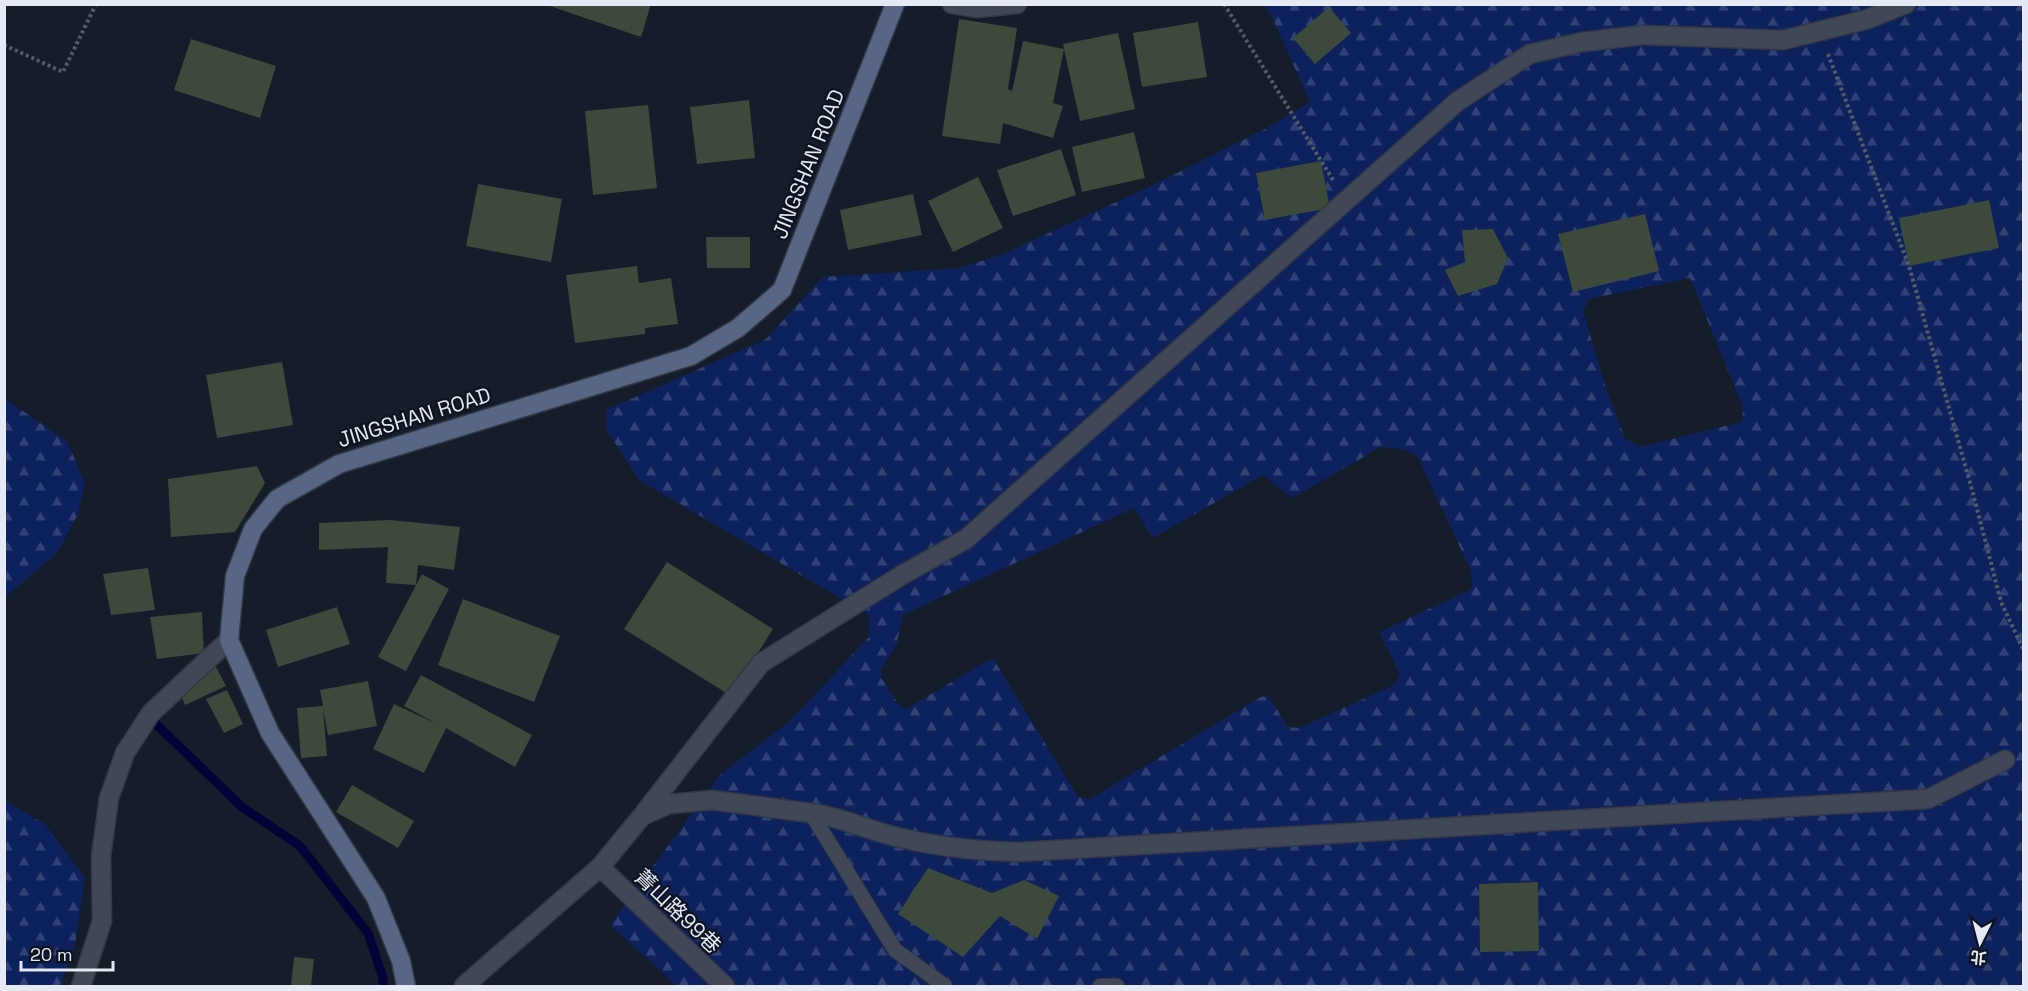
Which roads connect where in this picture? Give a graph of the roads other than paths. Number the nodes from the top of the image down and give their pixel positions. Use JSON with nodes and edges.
{"nodes":[{"id":1,"x":895,"y":4,"type":"edge"},
{"id":2,"x":952,"y":4,"type":"edge"},
{"id":3,"x":1017,"y":4,"type":"edge"},
{"id":4,"x":1906,"y":4,"type":"edge"},
{"id":5,"x":229,"y":640,"type":"junction"},
{"id":6,"x":2005,"y":760,"type":"dead end"},
{"id":7,"x":811,"y":813,"type":"junction"},
{"id":8,"x":642,"y":816,"type":"junction"},
{"id":9,"x":600,"y":867,"type":"junction"},
{"id":10,"x":1117,"y":986,"type":"edge"},
{"id":11,"x":81,"y":987,"type":"edge"},
{"id":12,"x":406,"y":987,"type":"edge"},
{"id":13,"x":464,"y":987,"type":"edge"},
{"id":14,"x":725,"y":987,"type":"edge"},
{"id":15,"x":945,"y":987,"type":"edge"},
{"id":16,"x":1100,"y":987,"type":"edge"}],
"edges":[{"from":1,"to":5,"type":"street","name":"JINGSHAN ROAD"},
{"from":2,"to":3,"type":"street"},
{"from":4,"to":8,"type":"street"},
{"from":5,"to":11,"type":"street"},
{"from":5,"to":12,"type":"street","name":"JINGSHAN ROAD"},
{"from":6,"to":7,"type":"street"},
{"from":7,"to":8,"type":"street"},
{"from":7,"to":15,"type":"lane"},
{"from":8,"to":9,"type":"street"},
{"from":9,"to":13,"type":"street"},
{"from":9,"to":14,"type":"street","name":"菁山路99巷"},
{"from":10,"to":16,"type":"lane"}]}
